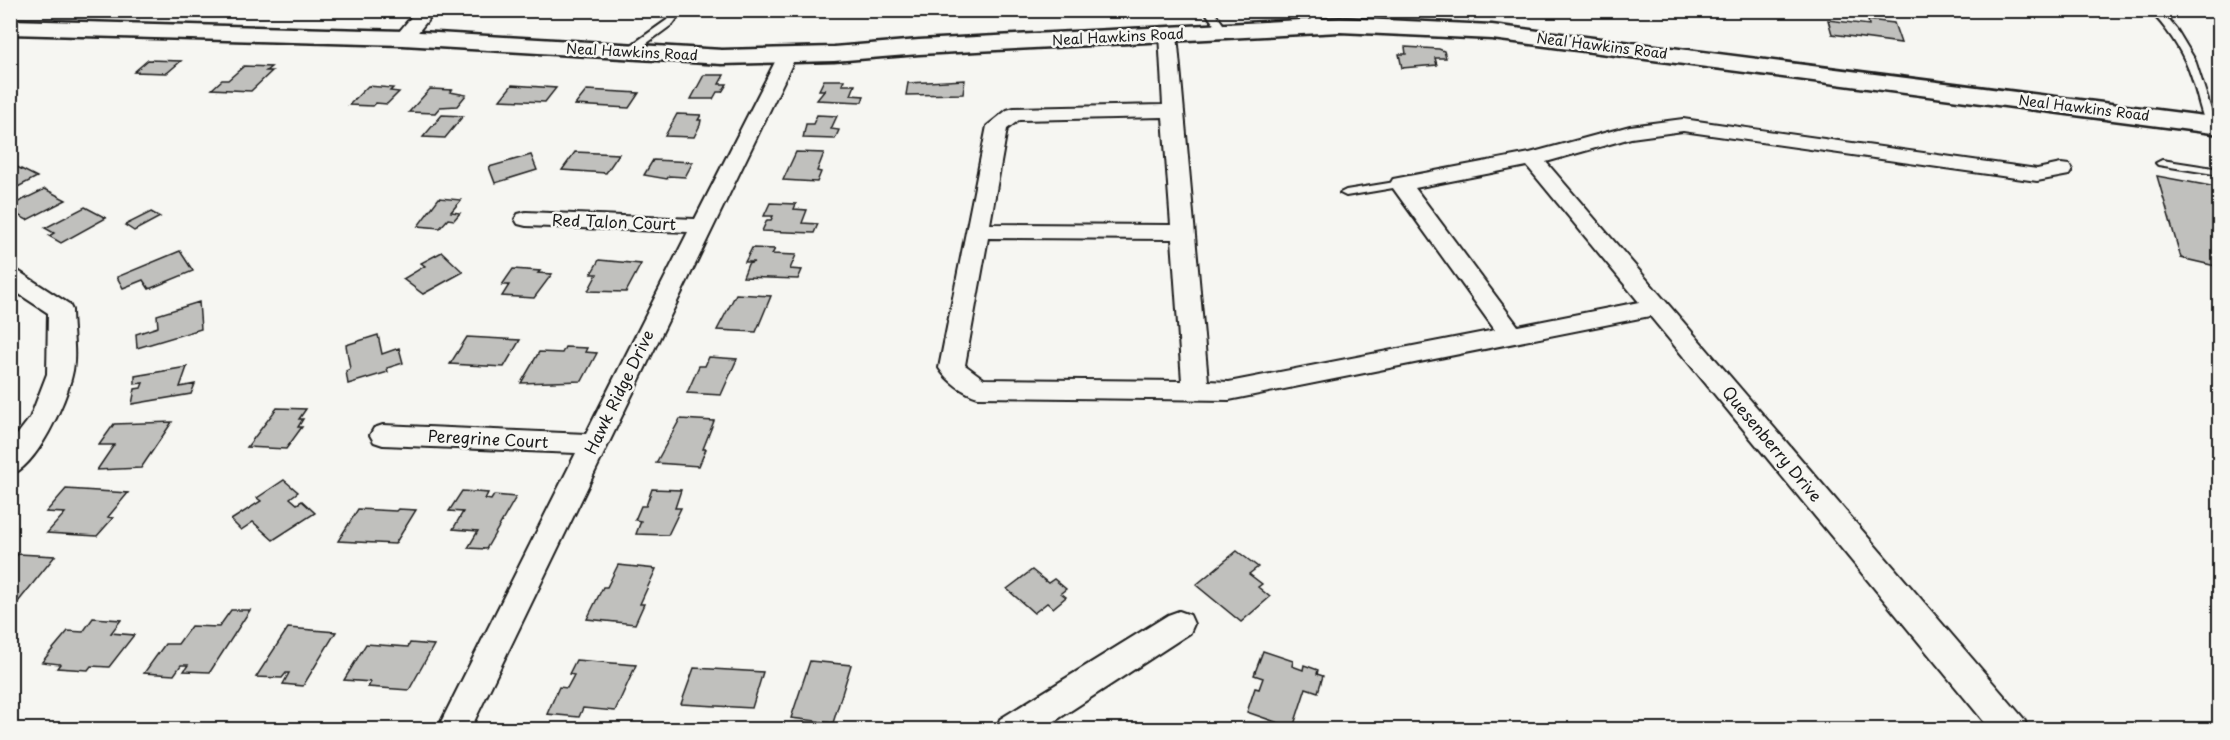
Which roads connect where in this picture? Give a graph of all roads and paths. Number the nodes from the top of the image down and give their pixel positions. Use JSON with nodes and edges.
{"nodes":[{"id":1,"x":427,"y":10,"type":"edge"},
{"id":2,"x":679,"y":10,"type":"edge"},
{"id":3,"x":1208,"y":10,"type":"edge"},
{"id":4,"x":2153,"y":10,"type":"edge"},
{"id":5,"x":1315,"y":18,"type":"edge"},
{"id":6,"x":10,"y":27,"type":"edge"},
{"id":7,"x":1223,"y":31,"type":"junction"},
{"id":8,"x":1168,"y":34,"type":"junction"},
{"id":9,"x":403,"y":38,"type":"junction"},
{"id":10,"x":627,"y":53,"type":"junction"},
{"id":11,"x":787,"y":56,"type":"junction"},
{"id":12,"x":1173,"y":111,"type":"junction"},
{"id":13,"x":2215,"y":126,"type":"edge"},
{"id":14,"x":1532,"y":159,"type":"junction"},
{"id":15,"x":2162,"y":163,"type":"dead end"},
{"id":16,"x":2061,"y":170,"type":"dead end"},
{"id":17,"x":2220,"y":172,"type":"edge"},
{"id":18,"x":1401,"y":183,"type":"junction"},
{"id":19,"x":1347,"y":193,"type":"dead end"},
{"id":20,"x":526,"y":219,"type":"dead end"},
{"id":21,"x":701,"y":226,"type":"junction"},
{"id":22,"x":978,"y":231,"type":"junction"},
{"id":23,"x":1183,"y":232,"type":"junction"},
{"id":24,"x":10,"y":276,"type":"edge"},
{"id":25,"x":1656,"y":307,"type":"junction"},
{"id":26,"x":1512,"y":335,"type":"junction"},
{"id":27,"x":1196,"y":390,"type":"junction"},
{"id":28,"x":382,"y":435,"type":"dead end"},
{"id":29,"x":594,"y":444,"type":"junction"},
{"id":30,"x":10,"y":465,"type":"edge"},
{"id":31,"x":1179,"y":624,"type":"dead end"},
{"id":32,"x":453,"y":729,"type":"edge"},
{"id":33,"x":1012,"y":729,"type":"edge"},
{"id":34,"x":2012,"y":729,"type":"edge"}],
"edges":[{"from":1,"to":9,"type":"street"},
{"from":2,"to":10,"type":"lane"},
{"from":3,"to":7,"type":"lane"},
{"from":4,"to":13,"type":"lane"},
{"from":5,"to":7,"type":"street","name":"Neal Hawkins Road"},
{"from":5,"to":13,"type":"street","name":"Neal Hawkins Road"},
{"from":6,"to":9,"type":"street","name":"Neal Hawkins Road"},
{"from":7,"to":8,"type":"street","name":"Neal Hawkins Road"},
{"from":8,"to":11,"type":"street","name":"Neal Hawkins Road"},
{"from":8,"to":12,"type":"street"},
{"from":9,"to":10,"type":"street","name":"Neal Hawkins Road"},
{"from":10,"to":11,"type":"street","name":"Neal Hawkins Road"},
{"from":11,"to":21,"type":"street","name":"Hawk Ridge Drive"},
{"from":12,"to":22,"type":"street"},
{"from":12,"to":23,"type":"street"},
{"from":14,"to":16,"type":"street"},
{"from":14,"to":18,"type":"street"},
{"from":14,"to":25,"type":"street","name":"Quesenberry Drive"},
{"from":15,"to":17,"type":"lane"},
{"from":18,"to":19,"type":"lane"},
{"from":18,"to":26,"type":"street"},
{"from":20,"to":21,"type":"street","name":"Red Talon Court"},
{"from":21,"to":29,"type":"street","name":"Hawk Ridge Drive"},
{"from":22,"to":23,"type":"street"},
{"from":22,"to":27,"type":"street"},
{"from":23,"to":27,"type":"street"},
{"from":24,"to":30,"type":"street"},
{"from":25,"to":26,"type":"street"},
{"from":25,"to":34,"type":"street","name":"Quesenberry Drive"},
{"from":26,"to":27,"type":"street"},
{"from":28,"to":29,"type":"street","name":"Peregrine Court"},
{"from":29,"to":32,"type":"street","name":"Hawk Ridge Drive"},
{"from":31,"to":33,"type":"street"}]}
